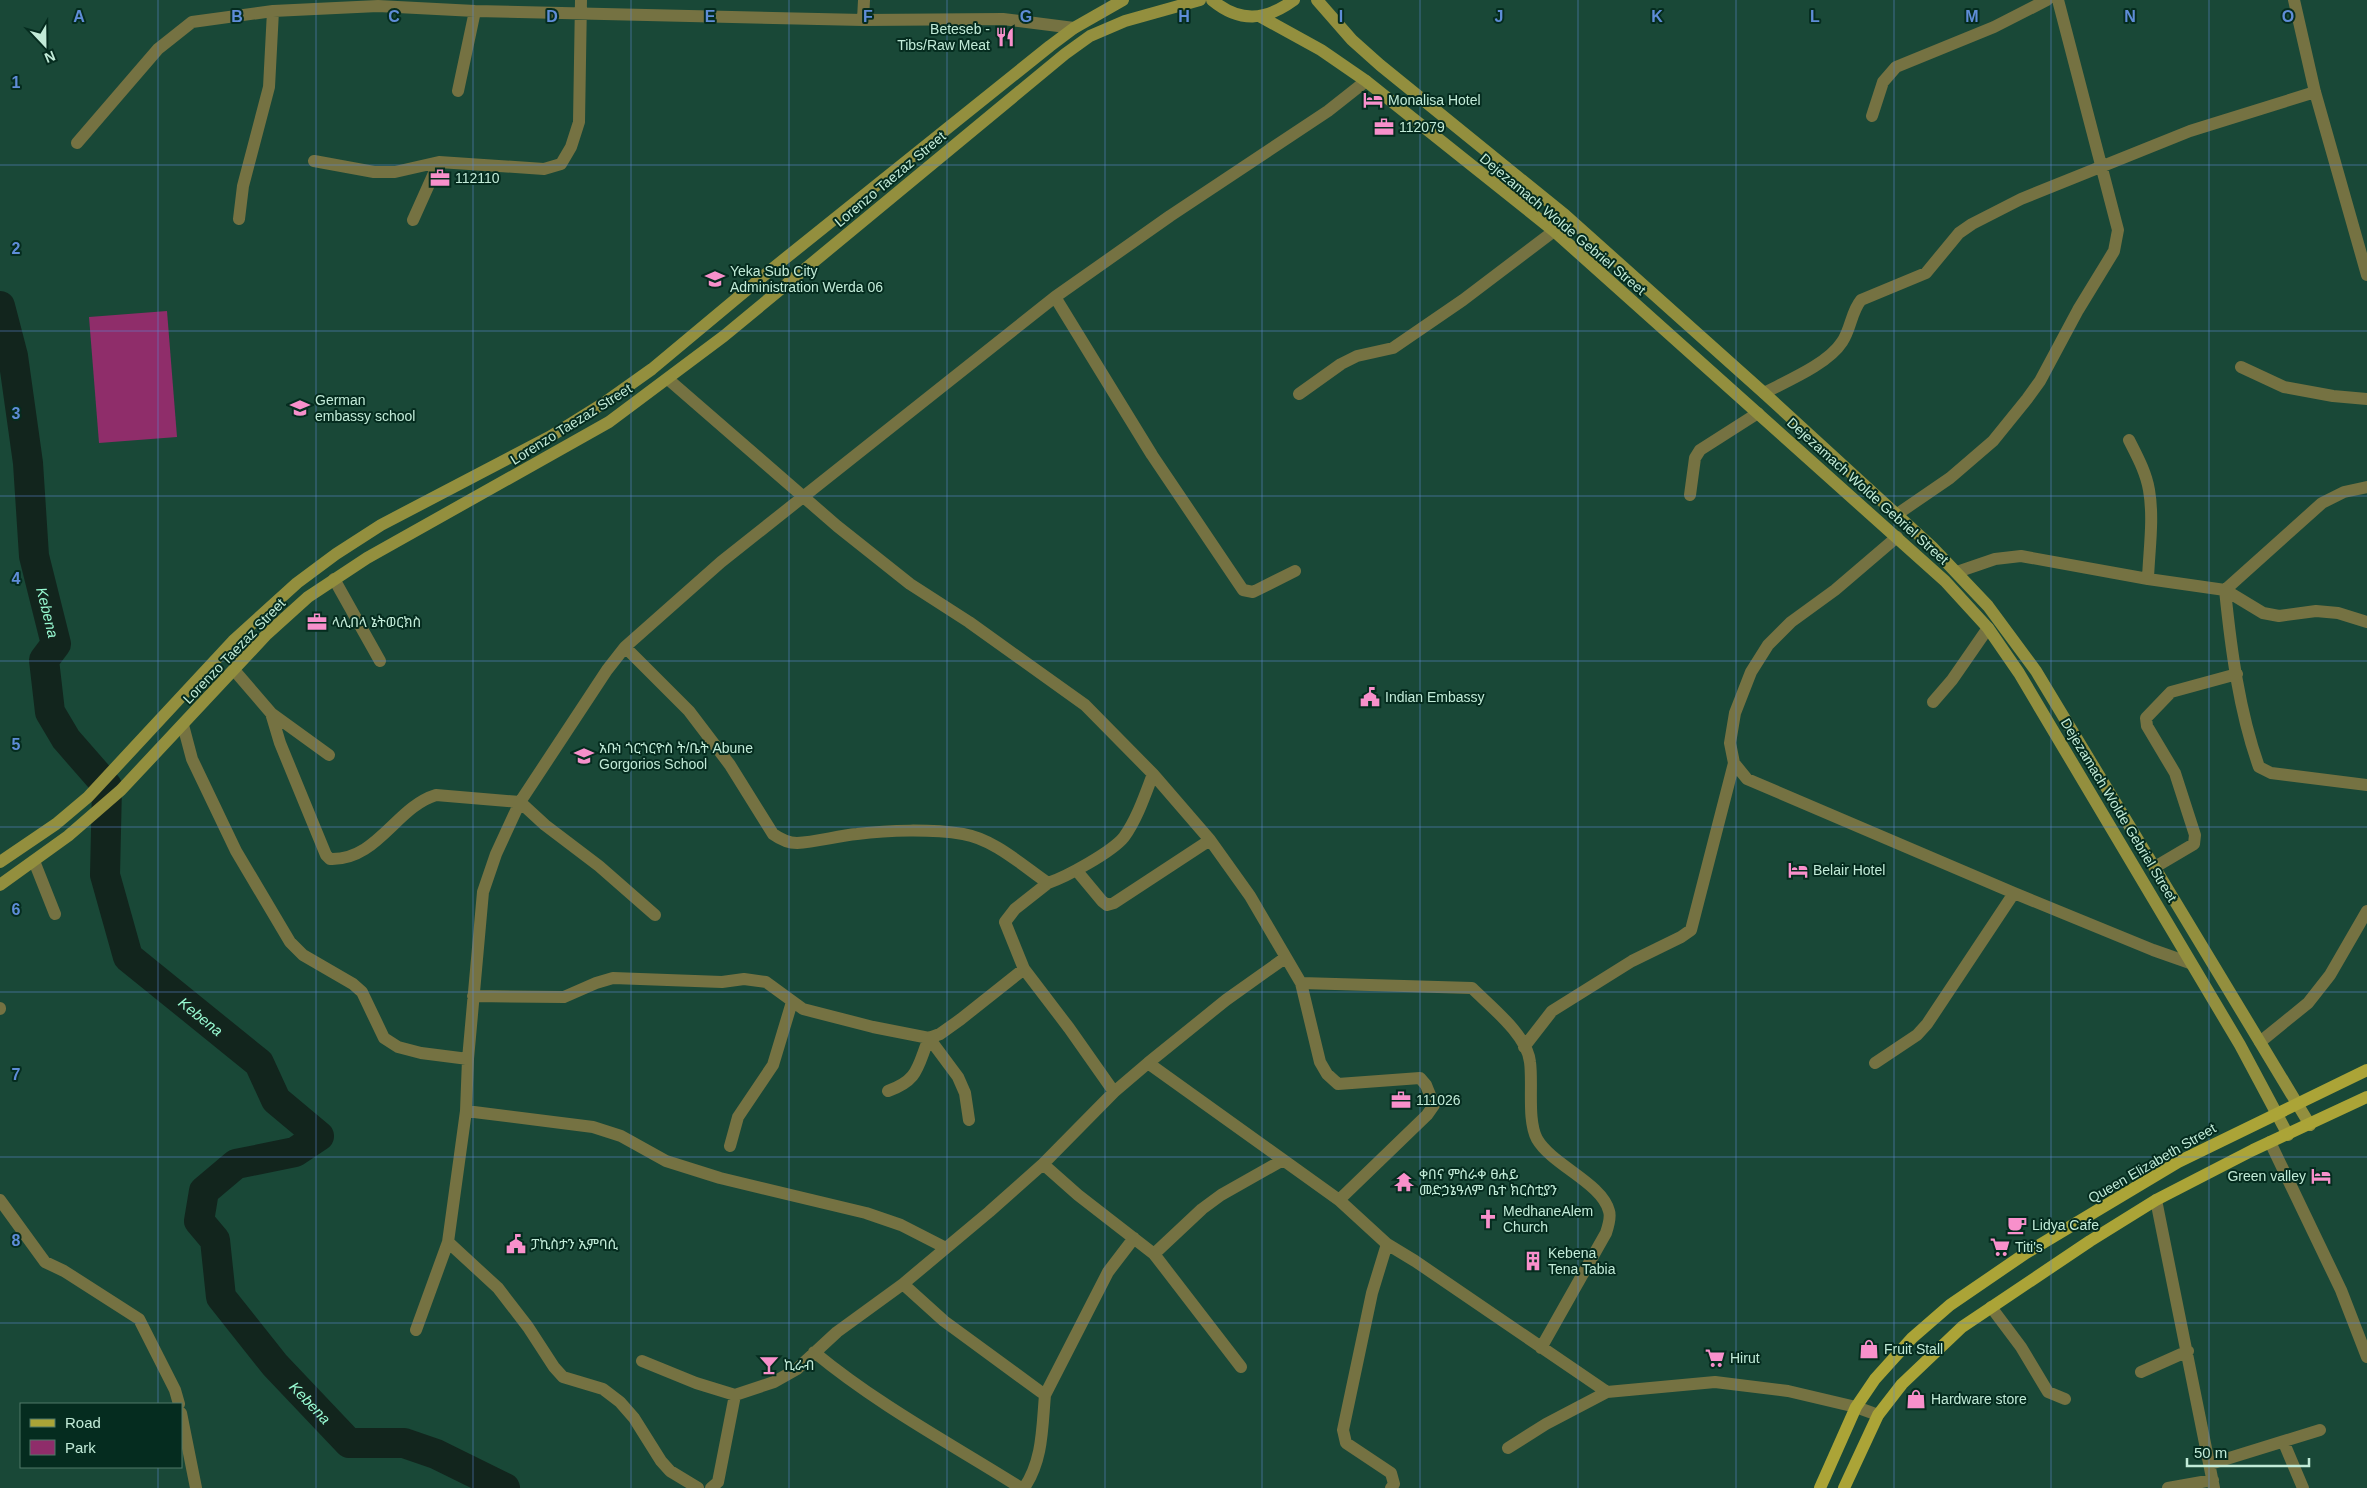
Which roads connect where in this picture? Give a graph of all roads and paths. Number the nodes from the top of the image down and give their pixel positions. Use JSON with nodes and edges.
{"nodes":[{"id":1,"x":581,"y":0,"type":"edge"},
{"id":2,"x":864,"y":0,"type":"edge"},
{"id":3,"x":1123,"y":0,"type":"edge"},
{"id":4,"x":1200,"y":0,"type":"edge"},
{"id":5,"x":1212,"y":0,"type":"edge"},
{"id":6,"x":1294,"y":0,"type":"edge"},
{"id":7,"x":1317,"y":0,"type":"edge"},
{"id":8,"x":2047,"y":0,"type":"edge"},
{"id":9,"x":2058,"y":0,"type":"edge"},
{"id":10,"x":2294,"y":0,"type":"edge"},
{"id":11,"x":273,"y":11,"type":"junction"},
{"id":12,"x":475,"y":11,"type":"junction"},
{"id":13,"x":581,"y":14,"type":"junction"},
{"id":14,"x":1262,"y":17,"type":"junction"},
{"id":15,"x":863,"y":20,"type":"junction"},
{"id":16,"x":1074,"y":28,"type":"junction"},
{"id":17,"x":1366,"y":81,"type":"junction"},
{"id":18,"x":458,"y":91,"type":"dead end"},
{"id":19,"x":2315,"y":92,"type":"junction"},
{"id":20,"x":1872,"y":116,"type":"dead end"},
{"id":21,"x":78,"y":143,"type":"dead end"},
{"id":22,"x":314,"y":161,"type":"dead end"},
{"id":23,"x":439,"y":162,"type":"junction"},
{"id":24,"x":2100,"y":168,"type":"junction"},
{"id":25,"x":239,"y":220,"type":"dead end"},
{"id":26,"x":413,"y":220,"type":"dead end"},
{"id":27,"x":1554,"y":232,"type":"junction"},
{"id":28,"x":2367,"y":275,"type":"edge"},
{"id":29,"x":1056,"y":298,"type":"junction"},
{"id":30,"x":711,"y":321,"type":"junction"},
{"id":31,"x":724,"y":336,"type":"junction"},
{"id":32,"x":2241,"y":367,"type":"dead end"},
{"id":33,"x":669,"y":380,"type":"junction"},
{"id":34,"x":1764,"y":393,"type":"junction"},
{"id":35,"x":1299,"y":394,"type":"dead end"},
{"id":36,"x":2367,"y":398,"type":"edge"},
{"id":37,"x":1758,"y":413,"type":"junction"},
{"id":38,"x":2129,"y":440,"type":"dead end"},
{"id":39,"x":2367,"y":487,"type":"edge"},
{"id":40,"x":1690,"y":495,"type":"dead end"},
{"id":41,"x":804,"y":496,"type":"junction"},
{"id":42,"x":1896,"y":515,"type":"junction"},
{"id":43,"x":1897,"y":537,"type":"junction"},
{"id":44,"x":1295,"y":571,"type":"dead end"},
{"id":45,"x":1957,"y":572,"type":"junction"},
{"id":46,"x":334,"y":579,"type":"junction"},
{"id":47,"x":2148,"y":579,"type":"junction"},
{"id":48,"x":2225,"y":590,"type":"junction"},
{"id":49,"x":2367,"y":622,"type":"edge"},
{"id":50,"x":1988,"y":628,"type":"junction"},
{"id":51,"x":625,"y":647,"type":"junction"},
{"id":52,"x":380,"y":660,"type":"dead end"},
{"id":53,"x":234,"y":670,"type":"junction"},
{"id":54,"x":2237,"y":674,"type":"junction"},
{"id":55,"x":1933,"y":702,"type":"dead end"},
{"id":56,"x":271,"y":713,"type":"junction"},
{"id":57,"x":183,"y":725,"type":"junction"},
{"id":58,"x":329,"y":755,"type":"dead end"},
{"id":59,"x":1734,"y":763,"type":"junction"},
{"id":60,"x":1153,"y":774,"type":"junction"},
{"id":61,"x":2367,"y":785,"type":"edge"},
{"id":62,"x":520,"y":802,"type":"junction"},
{"id":63,"x":1210,"y":840,"type":"junction"},
{"id":64,"x":34,"y":861,"type":"junction"},
{"id":65,"x":0,"y":862,"type":"edge"},
{"id":66,"x":2155,"y":866,"type":"junction"},
{"id":67,"x":1077,"y":871,"type":"junction"},
{"id":68,"x":1048,"y":883,"type":"junction"},
{"id":69,"x":0,"y":884,"type":"edge"},
{"id":70,"x":2014,"y":893,"type":"junction"},
{"id":71,"x":2367,"y":911,"type":"edge"},
{"id":72,"x":55,"y":914,"type":"dead end"},
{"id":73,"x":655,"y":916,"type":"dead end"},
{"id":74,"x":1285,"y":958,"type":"junction"},
{"id":75,"x":2190,"y":963,"type":"junction"},
{"id":76,"x":1024,"y":969,"type":"junction"},
{"id":77,"x":1301,"y":983,"type":"junction"},
{"id":78,"x":473,"y":996,"type":"junction"},
{"id":79,"x":792,"y":1002,"type":"junction"},
{"id":80,"x":928,"y":1038,"type":"junction"},
{"id":81,"x":2260,"y":1042,"type":"junction"},
{"id":82,"x":1524,"y":1046,"type":"junction"},
{"id":83,"x":468,"y":1059,"type":"junction"},
{"id":84,"x":1148,"y":1063,"type":"junction"},
{"id":85,"x":1875,"y":1063,"type":"dead end"},
{"id":86,"x":2367,"y":1070,"type":"edge"},
{"id":87,"x":888,"y":1091,"type":"dead end"},
{"id":88,"x":1114,"y":1092,"type":"junction"},
{"id":89,"x":2367,"y":1098,"type":"edge"},
{"id":90,"x":2296,"y":1104,"type":"junction"},
{"id":91,"x":466,"y":1111,"type":"junction"},
{"id":92,"x":2276,"y":1114,"type":"junction"},
{"id":93,"x":969,"y":1120,"type":"dead end"},
{"id":94,"x":2310,"y":1125,"type":"junction"},
{"id":95,"x":2288,"y":1135,"type":"junction"},
{"id":96,"x":2270,"y":1142,"type":"junction"},
{"id":97,"x":730,"y":1146,"type":"dead end"},
{"id":98,"x":1283,"y":1160,"type":"junction"},
{"id":99,"x":1043,"y":1164,"type":"junction"},
{"id":100,"x":0,"y":1200,"type":"edge"},
{"id":101,"x":1339,"y":1200,"type":"junction"},
{"id":102,"x":2156,"y":1200,"type":"junction"},
{"id":103,"x":1134,"y":1238,"type":"junction"},
{"id":104,"x":448,"y":1242,"type":"junction"},
{"id":105,"x":1387,"y":1244,"type":"junction"},
{"id":106,"x":946,"y":1248,"type":"junction"},
{"id":107,"x":1154,"y":1254,"type":"junction"},
{"id":108,"x":903,"y":1284,"type":"junction"},
{"id":109,"x":1991,"y":1306,"type":"junction"},
{"id":110,"x":416,"y":1330,"type":"dead end"},
{"id":111,"x":1542,"y":1348,"type":"junction"},
{"id":112,"x":2188,"y":1351,"type":"junction"},
{"id":113,"x":814,"y":1352,"type":"junction"},
{"id":114,"x":2367,"y":1357,"type":"edge"},
{"id":115,"x":642,"y":1361,"type":"dead end"},
{"id":116,"x":1240,"y":1367,"type":"dead end"},
{"id":117,"x":2141,"y":1372,"type":"dead end"},
{"id":118,"x":1607,"y":1392,"type":"junction"},
{"id":119,"x":735,"y":1395,"type":"junction"},
{"id":120,"x":1045,"y":1395,"type":"junction"},
{"id":121,"x":2065,"y":1399,"type":"dead end"},
{"id":122,"x":179,"y":1403,"type":"edge"},
{"id":123,"x":1856,"y":1407,"type":"junction"},
{"id":124,"x":1878,"y":1416,"type":"junction"},
{"id":125,"x":182,"y":1418,"type":"edge"},
{"id":126,"x":2320,"y":1430,"type":"dead end"},
{"id":127,"x":2284,"y":1442,"type":"junction"},
{"id":128,"x":1508,"y":1448,"type":"dead end"},
{"id":129,"x":2210,"y":1464,"type":"junction"},
{"id":130,"x":2213,"y":1484,"type":"edge"},
{"id":131,"x":196,"y":1488,"type":"edge"},
{"id":132,"x":698,"y":1488,"type":"edge"},
{"id":133,"x":712,"y":1488,"type":"edge"},
{"id":134,"x":1022,"y":1488,"type":"edge"},
{"id":135,"x":1392,"y":1488,"type":"edge"},
{"id":136,"x":1820,"y":1488,"type":"edge"},
{"id":137,"x":1844,"y":1488,"type":"edge"},
{"id":138,"x":2168,"y":1488,"type":"edge"},
{"id":139,"x":2303,"y":1488,"type":"edge"}],
"edges":[{"from":1,"to":13,"type":"street"},
{"from":2,"to":15,"type":"street"},
{"from":3,"to":16,"type":"main road"},
{"from":4,"to":31,"type":"main road","name":"Lorenzo Taezaz Street"},
{"from":5,"to":14,"type":"main road"},
{"from":6,"to":14,"type":"main road"},
{"from":7,"to":34,"type":"main road","name":"Dejezamach Wolde Gebriel Street"},
{"from":8,"to":20,"type":"street"},
{"from":9,"to":24,"type":"street"},
{"from":10,"to":19,"type":"street"},
{"from":11,"to":12,"type":"street"},
{"from":11,"to":21,"type":"street"},
{"from":11,"to":25,"type":"street"},
{"from":12,"to":13,"type":"street"},
{"from":12,"to":18,"type":"street"},
{"from":13,"to":15,"type":"street"},
{"from":13,"to":23,"type":"street"},
{"from":14,"to":17,"type":"main road","name":"Dejezamach Wolde Gebriel Street"},
{"from":15,"to":16,"type":"street"},
{"from":16,"to":30,"type":"main road"},
{"from":17,"to":27,"type":"main road","name":"Dejezamach Wolde Gebriel Street"},
{"from":17,"to":29,"type":"street"},
{"from":19,"to":24,"type":"street"},
{"from":19,"to":28,"type":"street"},
{"from":22,"to":23,"type":"street"},
{"from":23,"to":26,"type":"street"},
{"from":24,"to":34,"type":"street"},
{"from":24,"to":42,"type":"street"},
{"from":27,"to":35,"type":"street"},
{"from":27,"to":37,"type":"main road","name":"Dejezamach Wolde Gebriel Street"},
{"from":29,"to":41,"type":"street"},
{"from":29,"to":44,"type":"street"},
{"from":30,"to":31,"type":"main road"},
{"from":30,"to":65,"type":"main road"},
{"from":31,"to":33,"type":"main road","name":"Lorenzo Taezaz Street"},
{"from":32,"to":36,"type":"street"},
{"from":33,"to":41,"type":"street"},
{"from":33,"to":46,"type":"main road","name":"Lorenzo Taezaz Street"},
{"from":34,"to":42,"type":"main road","name":"Dejezamach Wolde Gebriel Street"},
{"from":37,"to":40,"type":"street"},
{"from":37,"to":43,"type":"main road","name":"Dejezamach Wolde Gebriel Street"},
{"from":38,"to":47,"type":"street"},
{"from":39,"to":48,"type":"street"},
{"from":41,"to":51,"type":"street"},
{"from":41,"to":60,"type":"street"},
{"from":42,"to":45,"type":"main road","name":"Dejezamach Wolde Gebriel Street"},
{"from":43,"to":50,"type":"main road","name":"Dejezamach Wolde Gebriel Street"},
{"from":43,"to":59,"type":"street"},
{"from":45,"to":47,"type":"street"},
{"from":45,"to":66,"type":"main road","name":"Dejezamach Wolde Gebriel Street"},
{"from":46,"to":52,"type":"street"},
{"from":46,"to":53,"type":"main road","name":"Lorenzo Taezaz Street"},
{"from":47,"to":48,"type":"street"},
{"from":48,"to":49,"type":"street"},
{"from":48,"to":54,"type":"street"},
{"from":50,"to":55,"type":"street"},
{"from":50,"to":75,"type":"main road","name":"Dejezamach Wolde Gebriel Street"},
{"from":51,"to":62,"type":"street"},
{"from":51,"to":68,"type":"street"},
{"from":53,"to":56,"type":"street"},
{"from":53,"to":57,"type":"main road","name":"Lorenzo Taezaz Street"},
{"from":54,"to":61,"type":"street"},
{"from":54,"to":66,"type":"street"},
{"from":56,"to":58,"type":"street"},
{"from":56,"to":62,"type":"street"},
{"from":57,"to":64,"type":"main road","name":"Lorenzo Taezaz Street"},
{"from":57,"to":83,"type":"street"},
{"from":59,"to":70,"type":"street"},
{"from":59,"to":82,"type":"street"},
{"from":60,"to":63,"type":"street"},
{"from":60,"to":67,"type":"street"},
{"from":62,"to":73,"type":"street"},
{"from":62,"to":78,"type":"street"},
{"from":63,"to":67,"type":"street"},
{"from":63,"to":74,"type":"street"},
{"from":64,"to":69,"type":"main road","name":"Lorenzo Taezaz Street"},
{"from":64,"to":72,"type":"street"},
{"from":66,"to":81,"type":"main road","name":"Dejezamach Wolde Gebriel Street"},
{"from":67,"to":68,"type":"street"},
{"from":68,"to":76,"type":"street"},
{"from":70,"to":75,"type":"street"},
{"from":70,"to":85,"type":"street"},
{"from":71,"to":81,"type":"street"},
{"from":74,"to":77,"type":"street"},
{"from":74,"to":84,"type":"street"},
{"from":75,"to":92,"type":"main road","name":"Dejezamach Wolde Gebriel Street"},
{"from":76,"to":80,"type":"street"},
{"from":76,"to":88,"type":"street"},
{"from":77,"to":82,"type":"street"},
{"from":77,"to":101,"type":"street"},
{"from":78,"to":79,"type":"street"},
{"from":78,"to":83,"type":"street"},
{"from":79,"to":80,"type":"street"},
{"from":79,"to":97,"type":"street"},
{"from":80,"to":87,"type":"street"},
{"from":80,"to":93,"type":"street"},
{"from":81,"to":90,"type":"main road","name":"Dejezamach Wolde Gebriel Street"},
{"from":82,"to":111,"type":"street"},
{"from":83,"to":91,"type":"street"},
{"from":84,"to":88,"type":"street"},
{"from":84,"to":98,"type":"street"},
{"from":86,"to":90,"type":"main road","name":"Queen Elizabeth Street"},
{"from":88,"to":99,"type":"street"},
{"from":89,"to":94,"type":"main road"},
{"from":90,"to":92,"type":"main road","name":"Queen Elizabeth Street"},
{"from":90,"to":94,"type":"main road","name":"Dejezamach Wolde Gebriel Street"},
{"from":91,"to":104,"type":"street"},
{"from":91,"to":106,"type":"street"},
{"from":92,"to":95,"type":"main road","name":"Dejezamach Wolde Gebriel Street"},
{"from":92,"to":123,"type":"main road","name":"Queen Elizabeth Street"},
{"from":94,"to":95,"type":"main road"},
{"from":95,"to":96,"type":"main road"},
{"from":96,"to":102,"type":"main road"},
{"from":96,"to":114,"type":"street"},
{"from":98,"to":101,"type":"street"},
{"from":98,"to":107,"type":"street"},
{"from":99,"to":103,"type":"street"},
{"from":99,"to":106,"type":"street"},
{"from":100,"to":122,"type":"street"},
{"from":101,"to":105,"type":"street"},
{"from":102,"to":109,"type":"main road"},
{"from":102,"to":112,"type":"street"},
{"from":103,"to":107,"type":"street"},
{"from":103,"to":120,"type":"street"},
{"from":104,"to":110,"type":"street"},
{"from":104,"to":132,"type":"street"},
{"from":105,"to":111,"type":"street"},
{"from":105,"to":135,"type":"street"},
{"from":106,"to":108,"type":"street"},
{"from":107,"to":116,"type":"street"},
{"from":108,"to":113,"type":"street"},
{"from":108,"to":120,"type":"street"},
{"from":109,"to":121,"type":"street"},
{"from":109,"to":124,"type":"main road"},
{"from":111,"to":118,"type":"street"},
{"from":112,"to":117,"type":"street"},
{"from":112,"to":129,"type":"street"},
{"from":113,"to":119,"type":"street"},
{"from":113,"to":134,"type":"street"},
{"from":115,"to":119,"type":"street"},
{"from":118,"to":123,"type":"street"},
{"from":118,"to":128,"type":"street"},
{"from":119,"to":133,"type":"street"},
{"from":120,"to":134,"type":"street"},
{"from":123,"to":124,"type":"street"},
{"from":123,"to":136,"type":"main road","name":"Queen Elizabeth Street"},
{"from":124,"to":137,"type":"main road"},
{"from":125,"to":131,"type":"street"},
{"from":126,"to":127,"type":"street"},
{"from":127,"to":129,"type":"street"},
{"from":127,"to":139,"type":"street"},
{"from":129,"to":130,"type":"street"},
{"from":130,"to":138,"type":"street"}]}
